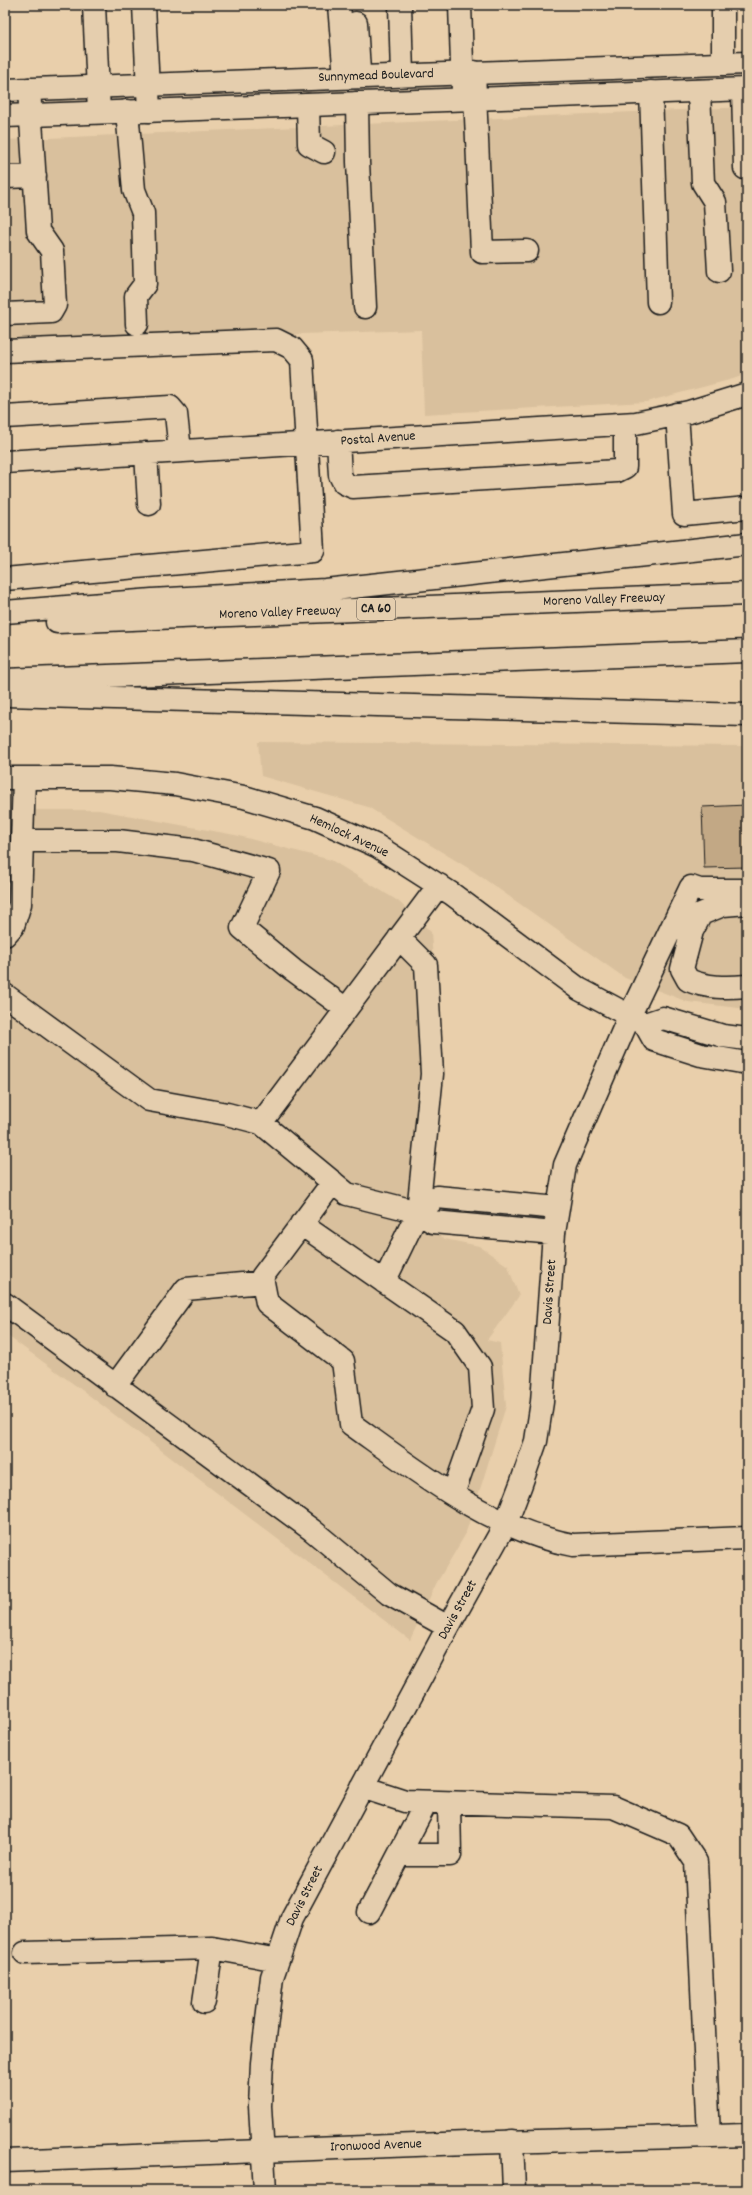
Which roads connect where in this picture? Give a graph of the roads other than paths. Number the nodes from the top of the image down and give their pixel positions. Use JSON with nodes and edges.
{"nodes":[{"id":1,"x":94,"y":5,"type":"edge"},
{"id":2,"x":144,"y":5,"type":"edge"},
{"id":3,"x":339,"y":5,"type":"edge"},
{"id":4,"x":400,"y":5,"type":"edge"},
{"id":5,"x":460,"y":5,"type":"edge"},
{"id":6,"x":723,"y":5,"type":"edge"},
{"id":7,"x":356,"y":23,"type":"dead end"},
{"id":8,"x":747,"y":63,"type":"edge"},
{"id":9,"x":723,"y":64,"type":"junction"},
{"id":10,"x":468,"y":72,"type":"junction"},
{"id":11,"x":402,"y":75,"type":"junction"},
{"id":12,"x":352,"y":77,"type":"junction"},
{"id":13,"x":148,"y":85,"type":"junction"},
{"id":14,"x":98,"y":88,"type":"junction"},
{"id":15,"x":29,"y":89,"type":"junction"},
{"id":16,"x":745,"y":89,"type":"edge"},
{"id":17,"x":5,"y":90,"type":"edge"},
{"id":18,"x":699,"y":90,"type":"junction"},
{"id":19,"x":651,"y":92,"type":"junction"},
{"id":20,"x":469,"y":99,"type":"junction"},
{"id":21,"x":357,"y":103,"type":"junction"},
{"id":22,"x":308,"y":105,"type":"junction"},
{"id":23,"x":127,"y":111,"type":"junction"},
{"id":24,"x":149,"y":111,"type":"junction"},
{"id":25,"x":99,"y":112,"type":"junction"},
{"id":26,"x":30,"y":115,"type":"junction"},
{"id":27,"x":5,"y":116,"type":"edge"},
{"id":28,"x":324,"y":152,"type":"dead end"},
{"id":29,"x":747,"y":168,"type":"edge"},
{"id":30,"x":35,"y":176,"type":"junction"},
{"id":31,"x":5,"y":177,"type":"edge"},
{"id":32,"x":527,"y":250,"type":"dead end"},
{"id":33,"x":719,"y":271,"type":"dead end"},
{"id":34,"x":658,"y":302,"type":"dead end"},
{"id":35,"x":365,"y":307,"type":"dead end"},
{"id":36,"x":5,"y":314,"type":"edge"},
{"id":37,"x":137,"y":324,"type":"dead end"},
{"id":38,"x":5,"y":351,"type":"edge"},
{"id":39,"x":747,"y":394,"type":"edge"},
{"id":40,"x":677,"y":414,"type":"junction"},
{"id":41,"x":5,"y":417,"type":"edge"},
{"id":42,"x":625,"y":424,"type":"junction"},
{"id":43,"x":338,"y":441,"type":"junction"},
{"id":44,"x":305,"y":444,"type":"junction"},
{"id":45,"x":180,"y":451,"type":"junction"},
{"id":46,"x":146,"y":453,"type":"junction"},
{"id":47,"x":5,"y":462,"type":"edge"},
{"id":48,"x":149,"y":504,"type":"dead end"},
{"id":49,"x":747,"y":508,"type":"edge"},
{"id":50,"x":747,"y":544,"type":"edge"},
{"id":51,"x":5,"y":579,"type":"edge"},
{"id":52,"x":747,"y":594,"type":"edge"},
{"id":53,"x":5,"y":612,"type":"edge"},
{"id":54,"x":5,"y":624,"type":"edge"},
{"id":55,"x":747,"y":651,"type":"edge"},
{"id":56,"x":5,"y":680,"type":"edge"},
{"id":57,"x":5,"y":694,"type":"edge"},
{"id":58,"x":747,"y":714,"type":"edge"},
{"id":59,"x":14,"y":778,"type":"edge"},
{"id":60,"x":23,"y":841,"type":"junction"},
{"id":61,"x":439,"y":886,"type":"junction"},
{"id":62,"x":747,"y":890,"type":"edge"},
{"id":63,"x":747,"y":904,"type":"edge"},
{"id":64,"x":5,"y":936,"type":"edge"},
{"id":65,"x":399,"y":938,"type":"junction"},
{"id":66,"x":747,"y":986,"type":"edge"},
{"id":67,"x":5,"y":995,"type":"edge"},
{"id":68,"x":346,"y":1009,"type":"junction"},
{"id":69,"x":637,"y":1020,"type":"junction"},
{"id":70,"x":747,"y":1039,"type":"edge"},
{"id":71,"x":747,"y":1063,"type":"edge"},
{"id":72,"x":261,"y":1123,"type":"junction"},
{"id":73,"x":333,"y":1182,"type":"junction"},
{"id":74,"x":558,"y":1208,"type":"junction"},
{"id":75,"x":418,"y":1212,"type":"junction"},
{"id":76,"x":302,"y":1224,"type":"junction"},
{"id":77,"x":554,"y":1233,"type":"junction"},
{"id":78,"x":263,"y":1282,"type":"junction"},
{"id":79,"x":384,"y":1282,"type":"junction"},
{"id":80,"x":5,"y":1304,"type":"edge"},
{"id":81,"x":115,"y":1386,"type":"junction"},
{"id":82,"x":453,"y":1494,"type":"junction"},
{"id":83,"x":506,"y":1523,"type":"junction"},
{"id":84,"x":747,"y":1538,"type":"edge"},
{"id":85,"x":448,"y":1627,"type":"junction"},
{"id":86,"x":362,"y":1787,"type":"junction"},
{"id":87,"x":426,"y":1803,"type":"junction"},
{"id":88,"x":449,"y":1804,"type":"junction"},
{"id":89,"x":399,"y":1855,"type":"junction"},
{"id":90,"x":369,"y":1912,"type":"dead end"},
{"id":91,"x":212,"y":1948,"type":"junction"},
{"id":92,"x":24,"y":1953,"type":"dead end"},
{"id":93,"x":278,"y":1960,"type":"junction"},
{"id":94,"x":204,"y":2002,"type":"dead end"},
{"id":95,"x":747,"y":2135,"type":"edge"},
{"id":96,"x":709,"y":2136,"type":"junction"},
{"id":97,"x":512,"y":2141,"type":"junction"},
{"id":98,"x":264,"y":2150,"type":"junction"},
{"id":99,"x":5,"y":2161,"type":"edge"},
{"id":100,"x":265,"y":2190,"type":"edge"},
{"id":101,"x":514,"y":2190,"type":"edge"}],
"edges":[{"from":1,"to":14,"type":"main road"},
{"from":2,"to":13,"type":"main road"},
{"from":3,"to":12,"type":"main road"},
{"from":4,"to":11,"type":"main road"},
{"from":5,"to":10,"type":"main road"},
{"from":6,"to":9,"type":"main road"},
{"from":7,"to":12,"type":"main road"},
{"from":8,"to":9,"type":"main road","name":"Sunnymead Boulevard"},
{"from":9,"to":10,"type":"main road","name":"Sunnymead Boulevard"},
{"from":10,"to":11,"type":"main road","name":"Sunnymead Boulevard"},
{"from":10,"to":20,"type":"main road"},
{"from":11,"to":12,"type":"main road","name":"Sunnymead Boulevard"},
{"from":12,"to":13,"type":"main road","name":"Sunnymead Boulevard"},
{"from":13,"to":14,"type":"main road","name":"Sunnymead Boulevard"},
{"from":13,"to":24,"type":"main road"},
{"from":14,"to":15,"type":"main road","name":"Sunnymead Boulevard"},
{"from":14,"to":25,"type":"main road"},
{"from":15,"to":17,"type":"main road","name":"Sunnymead Boulevard"},
{"from":15,"to":26,"type":"main road"},
{"from":16,"to":18,"type":"main road","name":"Sunnymead Boulevard"},
{"from":16,"to":29,"type":"main road"},
{"from":18,"to":19,"type":"main road","name":"Sunnymead Boulevard"},
{"from":18,"to":33,"type":"main road"},
{"from":19,"to":20,"type":"main road","name":"Sunnymead Boulevard"},
{"from":19,"to":34,"type":"main road"},
{"from":20,"to":21,"type":"main road","name":"Sunnymead Boulevard"},
{"from":20,"to":32,"type":"main road"},
{"from":21,"to":22,"type":"main road","name":"Sunnymead Boulevard"},
{"from":21,"to":35,"type":"main road"},
{"from":22,"to":24,"type":"main road","name":"Sunnymead Boulevard"},
{"from":22,"to":28,"type":"main road"},
{"from":23,"to":24,"type":"main road","name":"Sunnymead Boulevard"},
{"from":23,"to":25,"type":"main road","name":"Sunnymead Boulevard"},
{"from":23,"to":37,"type":"main road"},
{"from":25,"to":26,"type":"main road","name":"Sunnymead Boulevard"},
{"from":26,"to":27,"type":"main road","name":"Sunnymead Boulevard"},
{"from":26,"to":30,"type":"main road"},
{"from":30,"to":31,"type":"main road"},
{"from":30,"to":36,"type":"main road"},
{"from":38,"to":44,"type":"main road"},
{"from":39,"to":40,"type":"main road","name":"Postal Avenue"},
{"from":40,"to":42,"type":"main road","name":"Postal Avenue"},
{"from":40,"to":49,"type":"main road"},
{"from":41,"to":45,"type":"main road"},
{"from":42,"to":43,"type":"main road","name":"Postal Avenue"},
{"from":42,"to":43,"type":"main road"},
{"from":43,"to":44,"type":"main road","name":"Postal Avenue"},
{"from":44,"to":45,"type":"main road","name":"Postal Avenue"},
{"from":44,"to":51,"type":"main road"},
{"from":45,"to":46,"type":"main road","name":"Postal Avenue"},
{"from":46,"to":47,"type":"main road","name":"Postal Avenue"},
{"from":46,"to":48,"type":"main road"},
{"from":50,"to":53,"type":"main road"},
{"from":52,"to":54,"type":"main road","name":"Moreno Valley Freeway","number":"CA 60"},
{"from":55,"to":56,"type":"main road"},
{"from":57,"to":58,"type":"main road"},
{"from":59,"to":60,"type":"main road"},
{"from":59,"to":61,"type":"main road","name":"Hemlock Avenue"},
{"from":60,"to":64,"type":"main road"},
{"from":60,"to":68,"type":"main road"},
{"from":61,"to":65,"type":"main road"},
{"from":61,"to":69,"type":"main road","name":"Hemlock Avenue"},
{"from":62,"to":69,"type":"main road","name":"Davis Street"},
{"from":63,"to":66,"type":"main road"},
{"from":65,"to":68,"type":"main road"},
{"from":65,"to":75,"type":"main road"},
{"from":67,"to":72,"type":"main road"},
{"from":68,"to":72,"type":"main road"},
{"from":69,"to":70,"type":"main road"},
{"from":69,"to":71,"type":"main road","name":"Hemlock Avenue"},
{"from":69,"to":74,"type":"main road","name":"Davis Street"},
{"from":72,"to":73,"type":"main road"},
{"from":73,"to":75,"type":"main road"},
{"from":73,"to":76,"type":"main road"},
{"from":74,"to":75,"type":"main road"},
{"from":74,"to":77,"type":"main road","name":"Davis Street"},
{"from":75,"to":77,"type":"main road"},
{"from":75,"to":79,"type":"main road"},
{"from":76,"to":78,"type":"main road"},
{"from":76,"to":79,"type":"main road"},
{"from":77,"to":83,"type":"main road","name":"Davis Street"},
{"from":78,"to":81,"type":"main road"},
{"from":78,"to":82,"type":"main road"},
{"from":79,"to":82,"type":"main road"},
{"from":80,"to":81,"type":"main road"},
{"from":81,"to":85,"type":"main road"},
{"from":82,"to":83,"type":"main road"},
{"from":83,"to":84,"type":"main road"},
{"from":83,"to":85,"type":"main road","name":"Davis Street"},
{"from":85,"to":86,"type":"main road","name":"Davis Street"},
{"from":86,"to":87,"type":"main road"},
{"from":86,"to":93,"type":"main road","name":"Davis Street"},
{"from":87,"to":88,"type":"main road"},
{"from":87,"to":89,"type":"main road"},
{"from":88,"to":89,"type":"main road"},
{"from":88,"to":96,"type":"main road"},
{"from":89,"to":90,"type":"main road"},
{"from":91,"to":92,"type":"main road"},
{"from":91,"to":93,"type":"main road"},
{"from":91,"to":94,"type":"main road"},
{"from":93,"to":98,"type":"main road","name":"Davis Street"},
{"from":95,"to":96,"type":"main road","name":"Ironwood Avenue"},
{"from":96,"to":97,"type":"main road","name":"Ironwood Avenue"},
{"from":97,"to":98,"type":"main road","name":"Ironwood Avenue"},
{"from":97,"to":101,"type":"main road"},
{"from":98,"to":99,"type":"main road","name":"Ironwood Avenue"},
{"from":98,"to":100,"type":"main road","name":"Davis Street"}]}
